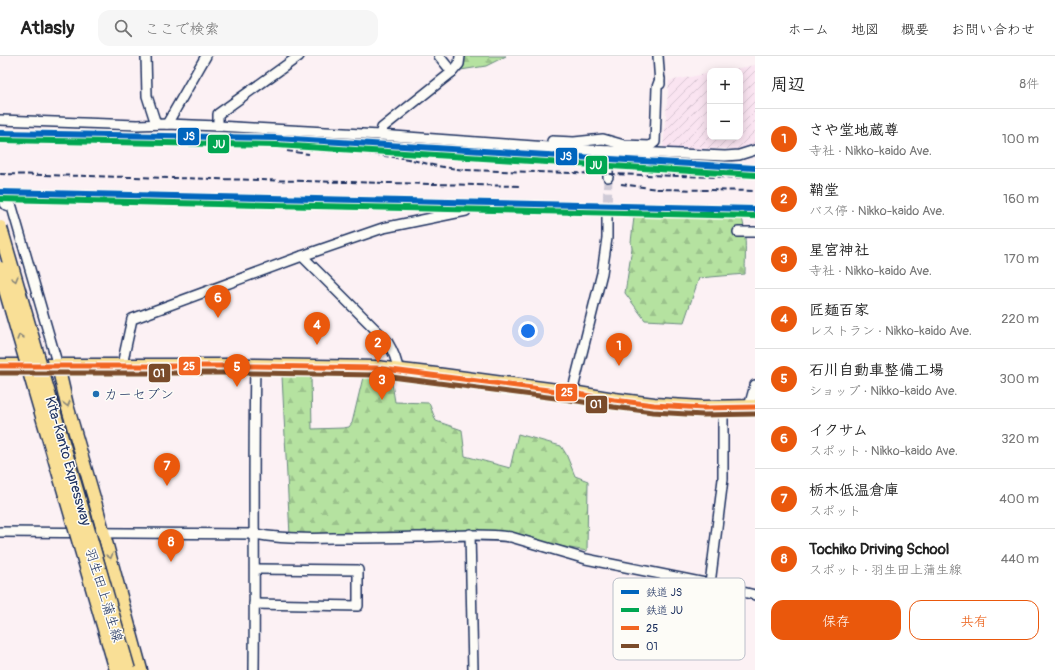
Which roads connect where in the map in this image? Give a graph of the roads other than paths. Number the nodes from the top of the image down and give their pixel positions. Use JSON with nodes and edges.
{"nodes":[{"id":1,"x":146,"y":56,"type":"edge"},
{"id":2,"x":206,"y":56,"type":"edge"},
{"id":3,"x":299,"y":56,"type":"edge"},
{"id":4,"x":439,"y":56,"type":"edge"},
{"id":5,"x":460,"y":56,"type":"edge"},
{"id":6,"x":658,"y":56,"type":"edge"},
{"id":7,"x":452,"y":72,"type":"junction"},
{"id":8,"x":660,"y":79,"type":"junction"},
{"id":9,"x":0,"y":120,"type":"edge"},
{"id":10,"x":156,"y":124,"type":"junction"},
{"id":11,"x":167,"y":124,"type":"junction"},
{"id":12,"x":218,"y":126,"type":"junction"},
{"id":13,"x":380,"y":135,"type":"junction"},
{"id":14,"x":477,"y":142,"type":"junction"},
{"id":15,"x":755,"y":150,"type":"edge"},
{"id":16,"x":608,"y":151,"type":"junction"},
{"id":17,"x":658,"y":153,"type":"junction"},
{"id":18,"x":608,"y":177,"type":"tunnel mouth"},
{"id":19,"x":4,"y":204,"type":"dead end"},
{"id":20,"x":466,"y":211,"type":"dead end"},
{"id":21,"x":607,"y":214,"type":"tunnel mouth"},
{"id":22,"x":0,"y":228,"type":"edge"},
{"id":23,"x":738,"y":232,"type":"dead end"},
{"id":24,"x":755,"y":232,"type":"edge"},
{"id":25,"x":302,"y":256,"type":"junction"},
{"id":26,"x":0,"y":269,"type":"edge"},
{"id":27,"x":122,"y":365,"type":"junction"},
{"id":28,"x":0,"y":366,"type":"edge"},
{"id":29,"x":27,"y":366,"type":"junction"},
{"id":30,"x":58,"y":366,"type":"junction"},
{"id":31,"x":255,"y":366,"type":"junction"},
{"id":32,"x":398,"y":370,"type":"junction"},
{"id":33,"x":755,"y":386,"type":"edge"},
{"id":34,"x":572,"y":393,"type":"junction"},
{"id":35,"x":752,"y":407,"type":"edge"},
{"id":36,"x":723,"y":408,"type":"junction"},
{"id":37,"x":0,"y":532,"type":"edge"},
{"id":38,"x":103,"y":532,"type":"junction"},
{"id":39,"x":70,"y":533,"type":"junction"},
{"id":40,"x":255,"y":534,"type":"junction"},
{"id":41,"x":470,"y":534,"type":"junction"},
{"id":42,"x":255,"y":569,"type":"junction"},
{"id":43,"x":680,"y":578,"type":"edge"},
{"id":44,"x":711,"y":578,"type":"edge"},
{"id":45,"x":745,"y":593,"type":"edge"},
{"id":46,"x":755,"y":595,"type":"edge"},
{"id":47,"x":254,"y":604,"type":"junction"},
{"id":48,"x":110,"y":670,"type":"edge"},
{"id":49,"x":117,"y":670,"type":"edge"},
{"id":50,"x":128,"y":670,"type":"edge"},
{"id":51,"x":141,"y":670,"type":"edge"},
{"id":52,"x":254,"y":670,"type":"edge"},
{"id":53,"x":473,"y":670,"type":"edge"}],
"edges":[{"from":1,"to":10,"type":"street"},
{"from":2,"to":11,"type":"street"},
{"from":3,"to":12,"type":"street"},
{"from":4,"to":7,"type":"street"},
{"from":5,"to":7,"type":"street"},
{"from":6,"to":8,"type":"street"},
{"from":7,"to":13,"type":"street"},
{"from":8,"to":14,"type":"street"},
{"from":8,"to":17,"type":"street"},
{"from":9,"to":10,"type":"street"},
{"from":10,"to":11,"type":"street"},
{"from":11,"to":12,"type":"street"},
{"from":12,"to":13,"type":"street"},
{"from":13,"to":14,"type":"street"},
{"from":14,"to":16,"type":"street"},
{"from":15,"to":17,"type":"street"},
{"from":16,"to":17,"type":"street"},
{"from":16,"to":18,"type":"street"},
{"from":19,"to":30,"type":"street"},
{"from":20,"to":25,"type":"street"},
{"from":21,"to":34,"type":"street"},
{"from":22,"to":50,"type":"highway","name":"Kita-Kanto Expressway","one_way":true,"bridge":true},
{"from":23,"to":24,"type":"street"},
{"from":25,"to":27,"type":"street"},
{"from":25,"to":32,"type":"street"},
{"from":49,"to":26,"type":"highway","name":"Kita-Kanto Expressway","one_way":true,"bridge":true},
{"from":27,"to":30,"type":"highway"},
{"from":27,"to":31,"type":"highway"},
{"from":28,"to":29,"type":"highway"},
{"from":29,"to":30,"type":"highway"},
{"from":29,"to":39,"type":"main road","name":"羽生田上蒲生線"},
{"from":30,"to":38,"type":"main road","name":"羽生田上蒲生線","one_way":true},
{"from":31,"to":32,"type":"highway"},
{"from":31,"to":40,"type":"street"},
{"from":32,"to":34,"type":"highway"},
{"from":33,"to":35,"type":"street"},
{"from":34,"to":36,"type":"highway"},
{"from":35,"to":36,"type":"highway"},
{"from":36,"to":44,"type":"street"},
{"from":37,"to":39,"type":"street"},
{"from":38,"to":39,"type":"street"},
{"from":38,"to":40,"type":"street"},
{"from":38,"to":51,"type":"main road","name":"羽生田上蒲生線","one_way":true},
{"from":39,"to":48,"type":"main road","name":"羽生田上蒲生線"},
{"from":40,"to":41,"type":"street"},
{"from":40,"to":42,"type":"street"},
{"from":41,"to":43,"type":"street"},
{"from":41,"to":53,"type":"street"},
{"from":42,"to":47,"type":"street"},
{"from":42,"to":47,"type":"street"},
{"from":45,"to":46,"type":"street"},
{"from":47,"to":52,"type":"street"}]}
